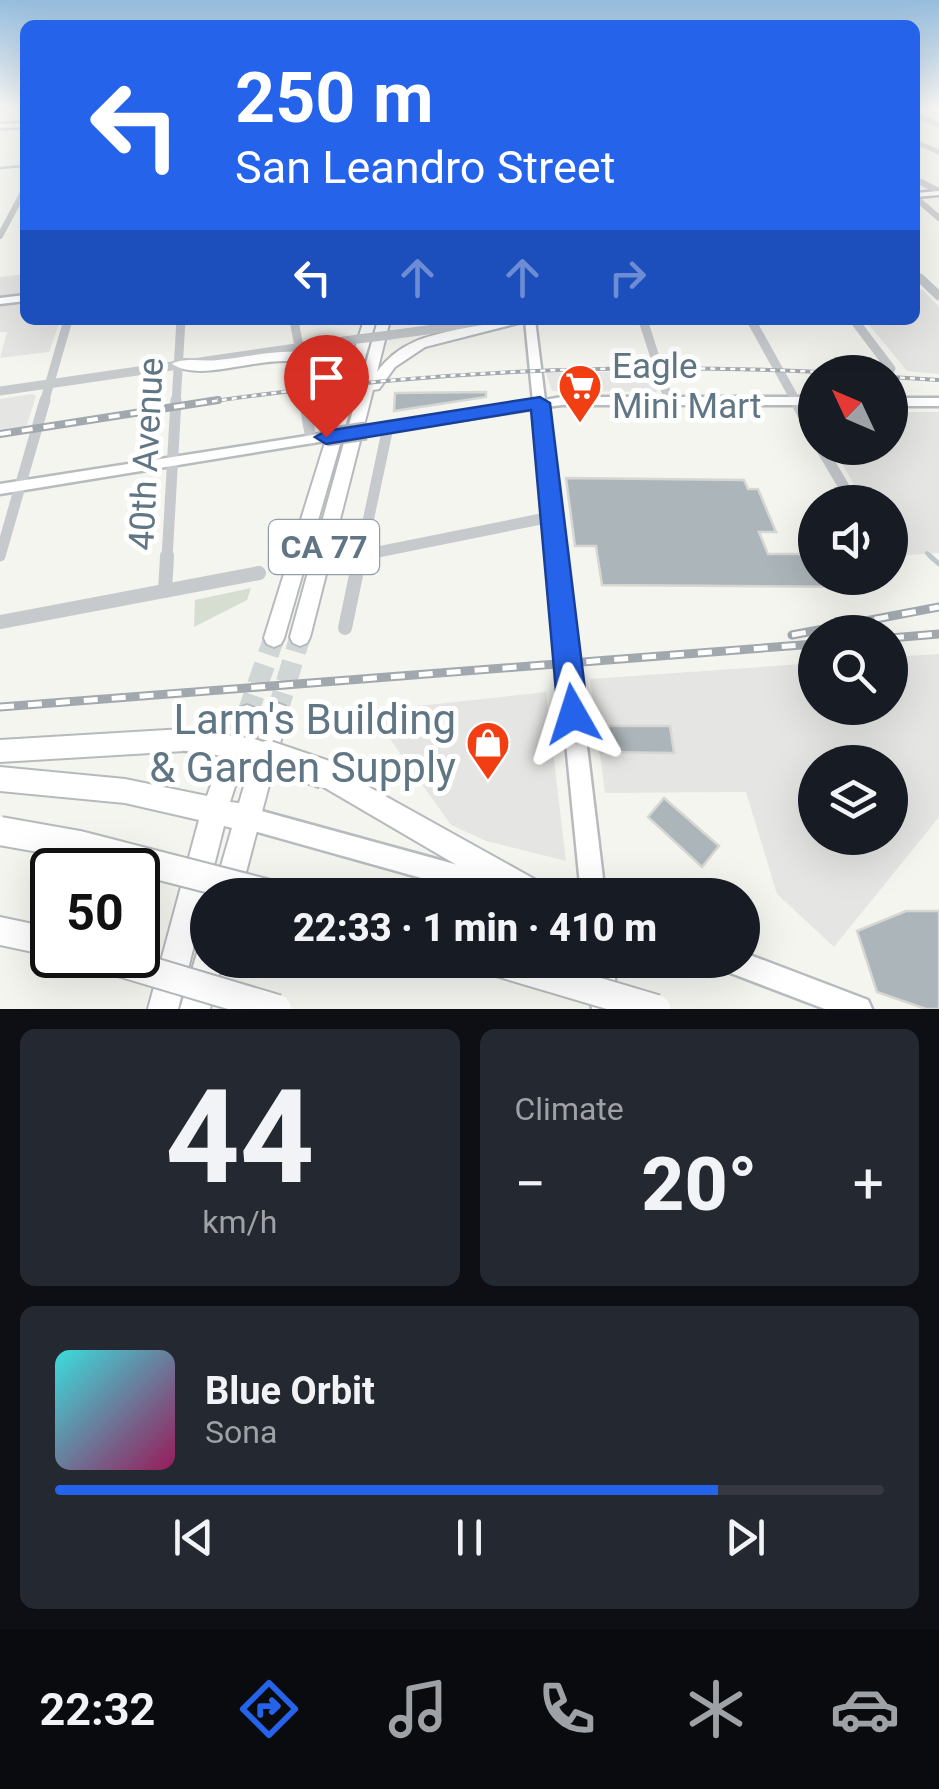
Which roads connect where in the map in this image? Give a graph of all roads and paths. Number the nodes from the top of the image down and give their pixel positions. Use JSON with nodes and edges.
{"nodes":[{"id":1,"x":20,"y":198,"type":"edge"},
{"id":2,"x":920,"y":201,"type":"edge"},
{"id":3,"x":939,"y":218,"type":"edge"},
{"id":4,"x":0,"y":236,"type":"edge"},
{"id":5,"x":934,"y":286,"type":"edge"},
{"id":6,"x":939,"y":296,"type":"edge"},
{"id":7,"x":67,"y":325,"type":"edge"},
{"id":8,"x":181,"y":325,"type":"edge"},
{"id":9,"x":295,"y":325,"type":"edge"},
{"id":10,"x":368,"y":325,"type":"edge"},
{"id":11,"x":445,"y":325,"type":"edge"},
{"id":12,"x":504,"y":325,"type":"edge"},
{"id":13,"x":529,"y":325,"type":"edge"},
{"id":14,"x":645,"y":325,"type":"edge"},
{"id":15,"x":754,"y":325,"type":"edge"},
{"id":16,"x":858,"y":325,"type":"edge"},
{"id":17,"x":390,"y":330,"type":"edge"},
{"id":18,"x":300,"y":348,"type":"junction"},
{"id":19,"x":880,"y":355,"type":"edge"},
{"id":20,"x":179,"y":364,"type":"junction"},
{"id":21,"x":298,"y":369,"type":"dead end"},
{"id":22,"x":50,"y":384,"type":"junction"},
{"id":23,"x":0,"y":391,"type":"edge"},
{"id":24,"x":668,"y":400,"type":"junction"},
{"id":25,"x":796,"y":401,"type":"junction"},
{"id":26,"x":908,"y":402,"type":"edge"},
{"id":27,"x":939,"y":402,"type":"edge"},
{"id":28,"x":540,"y":403,"type":"junction"},
{"id":29,"x":798,"y":405,"type":"edge"},
{"id":30,"x":388,"y":427,"type":"junction"},
{"id":31,"x":329,"y":447,"type":"junction"},
{"id":32,"x":173,"y":462,"type":"junction"},
{"id":33,"x":21,"y":486,"type":"junction"},
{"id":34,"x":0,"y":489,"type":"edge"},
{"id":35,"x":551,"y":517,"type":"junction"},
{"id":36,"x":0,"y":556,"type":"edge"},
{"id":37,"x":358,"y":556,"type":"junction"},
{"id":38,"x":259,"y":573,"type":"dead end"},
{"id":39,"x":165,"y":590,"type":"junction"},
{"id":40,"x":0,"y":622,"type":"edge"},
{"id":41,"x":345,"y":628,"type":"dead end"},
{"id":42,"x":300,"y":637,"type":"tunnel mouth"},
{"id":43,"x":274,"y":638,"type":"tunnel mouth"},
{"id":44,"x":277,"y":713,"type":"tunnel mouth"},
{"id":45,"x":248,"y":715,"type":"tunnel mouth"},
{"id":46,"x":0,"y":751,"type":"edge"},
{"id":47,"x":0,"y":779,"type":"edge"},
{"id":48,"x":216,"y":809,"type":"junction"},
{"id":49,"x":248,"y":818,"type":"junction"},
{"id":50,"x":0,"y":832,"type":"edge"},
{"id":51,"x":206,"y":878,"type":"edge"},
{"id":52,"x":231,"y":878,"type":"edge"},
{"id":53,"x":463,"y":878,"type":"edge"},
{"id":54,"x":505,"y":878,"type":"edge"},
{"id":55,"x":592,"y":878,"type":"edge"},
{"id":56,"x":0,"y":931,"type":"edge"},
{"id":57,"x":30,"y":937,"type":"edge"},
{"id":58,"x":760,"y":972,"type":"edge"},
{"id":59,"x":160,"y":974,"type":"edge"},
{"id":60,"x":203,"y":978,"type":"edge"},
{"id":61,"x":552,"y":978,"type":"edge"},
{"id":62,"x":601,"y":978,"type":"edge"},
{"id":63,"x":163,"y":1009,"type":"edge"},
{"id":64,"x":195,"y":1009,"type":"edge"},
{"id":65,"x":276,"y":1009,"type":"edge"},
{"id":66,"x":604,"y":1009,"type":"edge"},
{"id":67,"x":656,"y":1009,"type":"edge"},
{"id":68,"x":858,"y":1009,"type":"edge"}],
"edges":[{"from":1,"to":4,"type":"street"},
{"from":2,"to":3,"type":"street"},
{"from":5,"to":6,"type":"street"},
{"from":7,"to":22,"type":"street"},
{"from":8,"to":20,"type":"street","name":"40th Avenue"},
{"from":9,"to":18,"type":"street"},
{"from":10,"to":31,"type":"highway","number":"CA 77"},
{"from":11,"to":17,"type":"street"},
{"from":12,"to":31,"type":"highway"},
{"from":13,"to":28,"type":"main road"},
{"from":14,"to":24,"type":"street"},
{"from":15,"to":25,"type":"street"},
{"from":16,"to":19,"type":"street"},
{"from":17,"to":18,"type":"street","bridge":true},
{"from":17,"to":31,"type":"highway","number":"CA 77"},
{"from":18,"to":20,"type":"street"},
{"from":20,"to":22,"type":"street"},
{"from":20,"to":31,"type":"highway"},
{"from":20,"to":32,"type":"street","name":"40th Avenue"},
{"from":21,"to":31,"type":"street"},
{"from":22,"to":23,"type":"street"},
{"from":22,"to":33,"type":"street"},
{"from":24,"to":25,"type":"main road"},
{"from":24,"to":28,"type":"main road"},
{"from":25,"to":29,"type":"street"},
{"from":26,"to":27,"type":"main road"},
{"from":28,"to":30,"type":"main road"},
{"from":28,"to":35,"type":"main road"},
{"from":30,"to":31,"type":"main road","bridge":true},
{"from":30,"to":37,"type":"street"},
{"from":31,"to":32,"type":"main road"},
{"from":31,"to":42,"type":"highway","number":"CA 77"},
{"from":31,"to":43,"type":"highway","number":"CA 77"},
{"from":32,"to":33,"type":"main road"},
{"from":32,"to":39,"type":"street","name":"40th Avenue"},
{"from":33,"to":34,"type":"main road"},
{"from":33,"to":36,"type":"street"},
{"from":35,"to":37,"type":"street"},
{"from":35,"to":55,"type":"main road"},
{"from":37,"to":41,"type":"street"},
{"from":38,"to":39,"type":"street"},
{"from":39,"to":40,"type":"street"},
{"from":44,"to":49,"type":"highway"},
{"from":45,"to":48,"type":"highway"},
{"from":46,"to":54,"type":"highway","bridge":true},
{"from":47,"to":48,"type":"highway"},
{"from":48,"to":49,"type":"highway"},
{"from":48,"to":63,"type":"highway"},
{"from":49,"to":52,"type":"highway"},
{"from":49,"to":53,"type":"main road"},
{"from":50,"to":51,"type":"highway","bridge":true},
{"from":56,"to":57,"type":"highway"},
{"from":58,"to":68,"type":"main road"},
{"from":59,"to":65,"type":"highway","bridge":true},
{"from":60,"to":64,"type":"highway"},
{"from":61,"to":67,"type":"highway","bridge":true},
{"from":62,"to":66,"type":"main road"}]}
